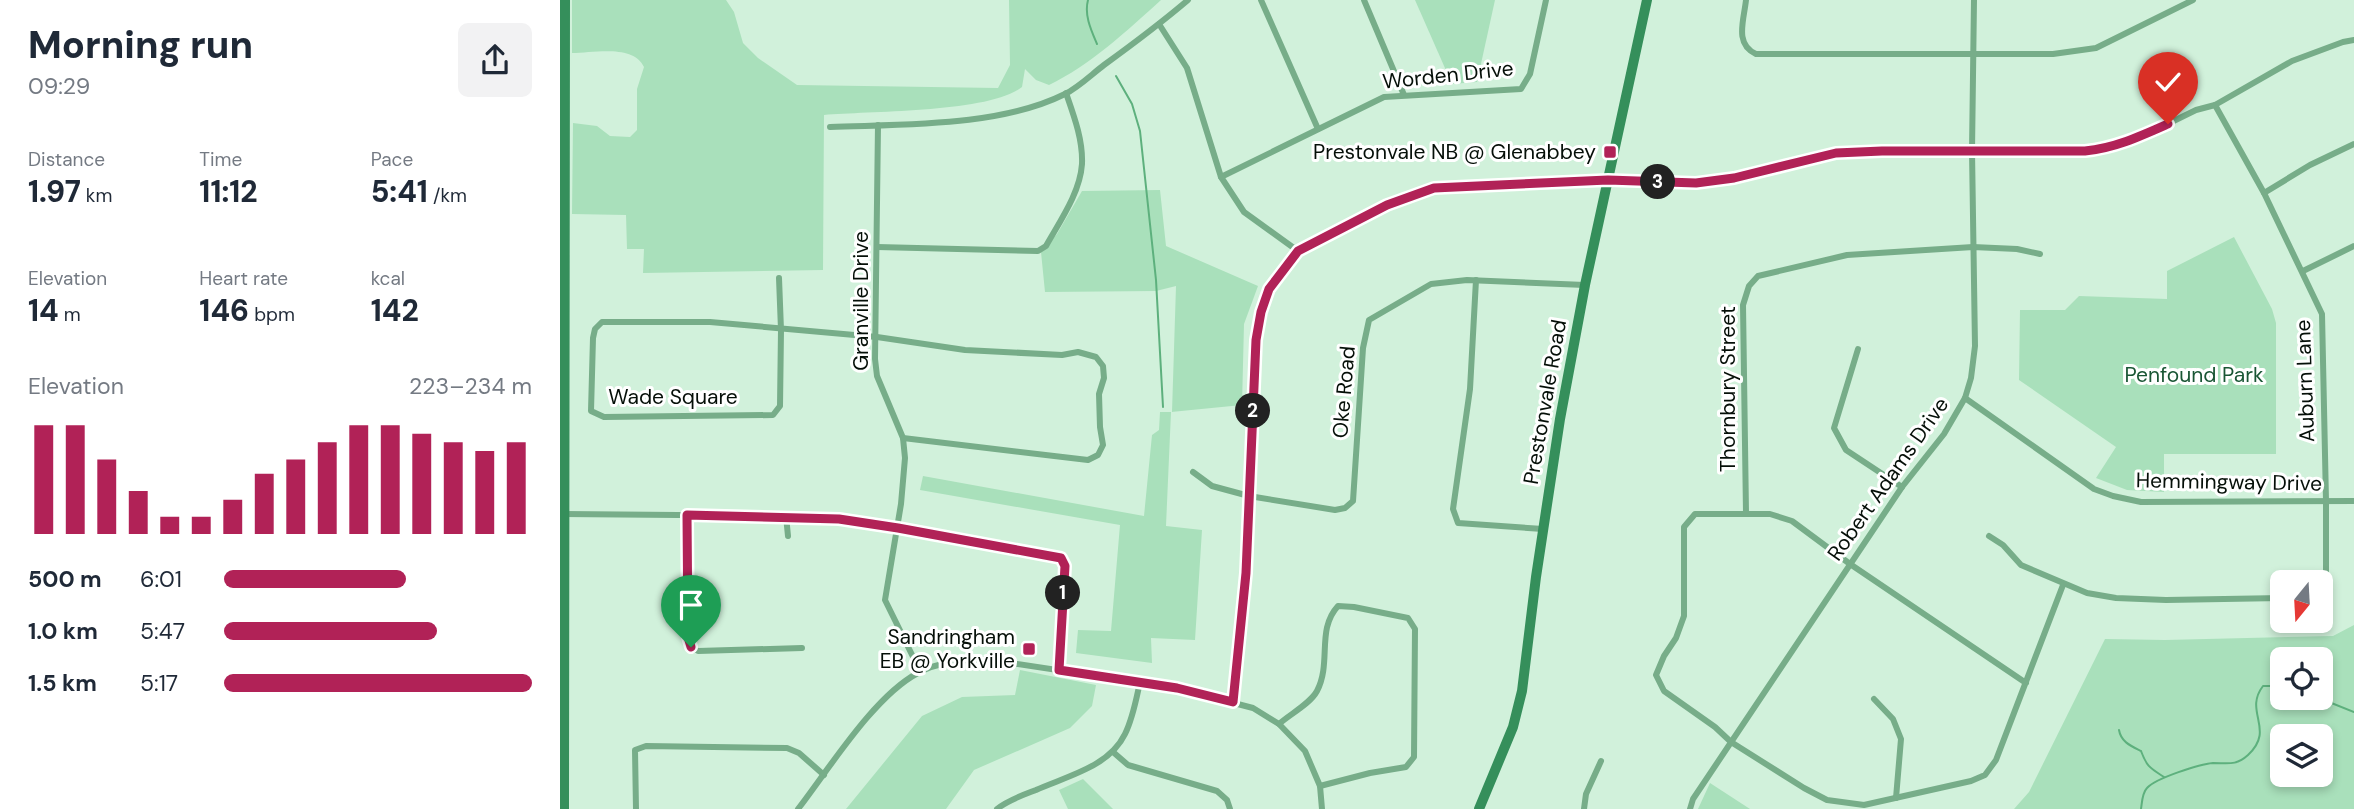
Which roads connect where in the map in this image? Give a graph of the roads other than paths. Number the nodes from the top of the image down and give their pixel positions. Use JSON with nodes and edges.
{"nodes":[{"id":1,"x":565,"y":0,"type":"edge"},
{"id":2,"x":1188,"y":0,"type":"edge"},
{"id":3,"x":1261,"y":0,"type":"edge"},
{"id":4,"x":1364,"y":0,"type":"edge"},
{"id":5,"x":1546,"y":0,"type":"edge"},
{"id":6,"x":1647,"y":0,"type":"edge"},
{"id":7,"x":1746,"y":0,"type":"edge"},
{"id":8,"x":1974,"y":0,"type":"edge"},
{"id":9,"x":2193,"y":0,"type":"edge"},
{"id":10,"x":1159,"y":24,"type":"junction"},
{"id":11,"x":2354,"y":40,"type":"edge"},
{"id":12,"x":1973,"y":52,"type":"junction"},
{"id":13,"x":1066,"y":93,"type":"junction"},
{"id":14,"x":1404,"y":96,"type":"junction"},
{"id":15,"x":2215,"y":105,"type":"junction"},
{"id":16,"x":878,"y":125,"type":"junction"},
{"id":17,"x":830,"y":127,"type":"dead end"},
{"id":18,"x":1318,"y":129,"type":"junction"},
{"id":19,"x":2354,"y":144,"type":"edge"},
{"id":20,"x":1972,"y":151,"type":"junction"},
{"id":21,"x":1221,"y":177,"type":"junction"},
{"id":22,"x":1608,"y":180,"type":"junction"},
{"id":23,"x":2264,"y":193,"type":"junction"},
{"id":24,"x":2354,"y":246,"type":"edge"},
{"id":25,"x":877,"y":247,"type":"junction"},
{"id":26,"x":1973,"y":247,"type":"junction"},
{"id":27,"x":1298,"y":251,"type":"junction"},
{"id":28,"x":2040,"y":254,"type":"dead end"},
{"id":29,"x":2303,"y":271,"type":"junction"},
{"id":30,"x":779,"y":278,"type":"dead end"},
{"id":31,"x":1476,"y":280,"type":"junction"},
{"id":32,"x":1585,"y":285,"type":"junction"},
{"id":33,"x":781,"y":330,"type":"junction"},
{"id":34,"x":877,"y":337,"type":"junction"},
{"id":35,"x":1857,"y":349,"type":"dead end"},
{"id":36,"x":1965,"y":398,"type":"junction"},
{"id":37,"x":903,"y":438,"type":"junction"},
{"id":38,"x":1193,"y":472,"type":"dead end"},
{"id":39,"x":1902,"y":487,"type":"junction"},
{"id":40,"x":1249,"y":496,"type":"junction"},
{"id":41,"x":2326,"y":501,"type":"junction"},
{"id":42,"x":2354,"y":501,"type":"edge"},
{"id":43,"x":1746,"y":513,"type":"junction"},
{"id":44,"x":561,"y":514,"type":"edge"},
{"id":45,"x":687,"y":515,"type":"junction"},
{"id":46,"x":786,"y":516,"type":"junction"},
{"id":47,"x":898,"y":528,"type":"junction"},
{"id":48,"x":1543,"y":529,"type":"junction"},
{"id":49,"x":788,"y":536,"type":"dead end"},
{"id":50,"x":1989,"y":536,"type":"dead end"},
{"id":51,"x":1850,"y":564,"type":"junction"},
{"id":52,"x":2326,"y":570,"type":"edge"},
{"id":53,"x":2063,"y":585,"type":"junction"},
{"id":54,"x":2270,"y":598,"type":"edge"},
{"id":55,"x":803,"y":648,"type":"dead end"},
{"id":56,"x":1059,"y":670,"type":"junction"},
{"id":57,"x":920,"y":671,"type":"junction"},
{"id":58,"x":1140,"y":682,"type":"junction"},
{"id":59,"x":2026,"y":683,"type":"junction"},
{"id":60,"x":1874,"y":699,"type":"dead end"},
{"id":61,"x":1233,"y":702,"type":"junction"},
{"id":62,"x":1279,"y":724,"type":"junction"},
{"id":63,"x":1731,"y":741,"type":"junction"},
{"id":64,"x":1113,"y":752,"type":"junction"},
{"id":65,"x":1601,"y":761,"type":"dead end"},
{"id":66,"x":824,"y":775,"type":"junction"},
{"id":67,"x":1320,"y":786,"type":"junction"},
{"id":68,"x":1896,"y":798,"type":"junction"},
{"id":69,"x":564,"y":809,"type":"edge"},
{"id":70,"x":636,"y":809,"type":"edge"},
{"id":71,"x":798,"y":809,"type":"edge"},
{"id":72,"x":997,"y":809,"type":"edge"},
{"id":73,"x":1230,"y":809,"type":"edge"},
{"id":74,"x":1322,"y":809,"type":"edge"},
{"id":75,"x":1479,"y":809,"type":"edge"},
{"id":76,"x":1584,"y":809,"type":"edge"},
{"id":77,"x":1690,"y":809,"type":"edge"}],
"edges":[{"from":1,"to":44,"type":"street"},
{"from":2,"to":10,"type":"street"},
{"from":3,"to":18,"type":"street"},
{"from":4,"to":14,"type":"street"},
{"from":5,"to":14,"type":"street","name":"Worden Drive"},
{"from":6,"to":22,"type":"street","name":"Prestonvale Road"},
{"from":7,"to":12,"type":"street"},
{"from":8,"to":12,"type":"street","name":"Robert Adams Drive"},
{"from":9,"to":12,"type":"street"},
{"from":10,"to":13,"type":"street"},
{"from":10,"to":21,"type":"street"},
{"from":11,"to":15,"type":"street"},
{"from":12,"to":20,"type":"street","name":"Robert Adams Drive"},
{"from":13,"to":16,"type":"street"},
{"from":13,"to":25,"type":"street"},
{"from":14,"to":18,"type":"street","name":"Worden Drive"},
{"from":15,"to":20,"type":"street"},
{"from":15,"to":23,"type":"street","name":"Auburn Lane"},
{"from":16,"to":17,"type":"street"},
{"from":16,"to":25,"type":"street","name":"Granville Drive"},
{"from":18,"to":21,"type":"street","name":"Worden Drive"},
{"from":19,"to":23,"type":"street"},
{"from":20,"to":22,"type":"street"},
{"from":20,"to":26,"type":"street","name":"Robert Adams Drive"},
{"from":21,"to":27,"type":"street"},
{"from":22,"to":27,"type":"street"},
{"from":22,"to":32,"type":"street","name":"Prestonvale Road"},
{"from":23,"to":29,"type":"street","name":"Auburn Lane"},
{"from":24,"to":29,"type":"street"},
{"from":25,"to":34,"type":"street","name":"Granville Drive"},
{"from":26,"to":28,"type":"street","name":"Thornbury Street"},
{"from":26,"to":36,"type":"street","name":"Robert Adams Drive"},
{"from":26,"to":43,"type":"street","name":"Thornbury Street"},
{"from":27,"to":40,"type":"street"},
{"from":29,"to":41,"type":"street","name":"Auburn Lane"},
{"from":30,"to":33,"type":"street"},
{"from":31,"to":32,"type":"street","name":"Oke Road"},
{"from":31,"to":40,"type":"street","name":"Oke Road"},
{"from":31,"to":48,"type":"street"},
{"from":32,"to":48,"type":"street","name":"Prestonvale Road"},
{"from":33,"to":33,"type":"street","name":"Wade Square"},
{"from":33,"to":34,"type":"street","name":"Wade Square"},
{"from":34,"to":37,"type":"street","name":"Granville Drive"},
{"from":34,"to":37,"type":"street","name":"Wade Square"},
{"from":35,"to":39,"type":"street"},
{"from":36,"to":39,"type":"street","name":"Robert Adams Drive"},
{"from":36,"to":41,"type":"street","name":"Hemmingway Drive"},
{"from":37,"to":47,"type":"street","name":"Granville Drive"},
{"from":38,"to":40,"type":"street"},
{"from":39,"to":51,"type":"street","name":"Robert Adams Drive"},
{"from":40,"to":61,"type":"street"},
{"from":41,"to":42,"type":"street","name":"Hemmingway Drive"},
{"from":41,"to":52,"type":"street","name":"Auburn Lane"},
{"from":43,"to":51,"type":"street"},
{"from":43,"to":63,"type":"street"},
{"from":44,"to":45,"type":"street"},
{"from":44,"to":69,"type":"street"},
{"from":45,"to":46,"type":"street"},
{"from":45,"to":55,"type":"street"},
{"from":46,"to":47,"type":"street"},
{"from":46,"to":49,"type":"street"},
{"from":47,"to":56,"type":"street"},
{"from":47,"to":57,"type":"street","name":"Granville Drive"},
{"from":48,"to":75,"type":"street","name":"Prestonvale Road"},
{"from":50,"to":53,"type":"street"},
{"from":51,"to":59,"type":"street"},
{"from":51,"to":63,"type":"street","name":"Robert Adams Drive"},
{"from":53,"to":54,"type":"street"},
{"from":53,"to":59,"type":"street"},
{"from":56,"to":57,"type":"street"},
{"from":56,"to":58,"type":"street"},
{"from":57,"to":66,"type":"street"},
{"from":58,"to":61,"type":"street"},
{"from":58,"to":64,"type":"street"},
{"from":59,"to":68,"type":"street"},
{"from":60,"to":68,"type":"street"},
{"from":61,"to":62,"type":"street"},
{"from":62,"to":67,"type":"street"},
{"from":62,"to":67,"type":"street"},
{"from":63,"to":68,"type":"street"},
{"from":63,"to":77,"type":"street","name":"Robert Adams Drive"},
{"from":64,"to":72,"type":"street"},
{"from":64,"to":73,"type":"street"},
{"from":65,"to":76,"type":"street"},
{"from":66,"to":70,"type":"street"},
{"from":66,"to":71,"type":"street"},
{"from":67,"to":74,"type":"street"}]}
